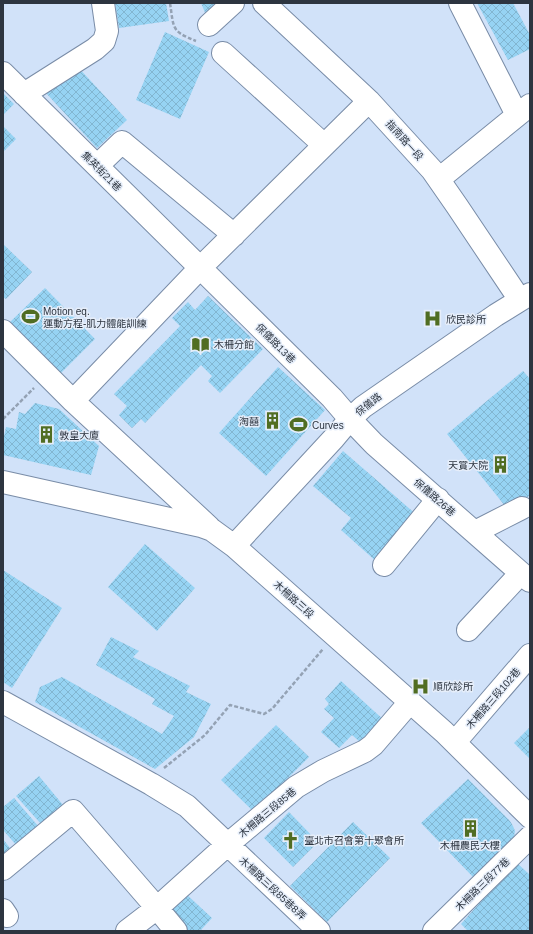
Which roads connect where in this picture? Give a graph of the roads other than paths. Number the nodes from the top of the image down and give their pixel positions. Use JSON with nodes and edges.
{"nodes":[{"id":1,"x":103,"y":3,"type":"edge"},
{"id":2,"x":233,"y":3,"type":"edge"},
{"id":3,"x":264,"y":3,"type":"edge"},
{"id":4,"x":460,"y":3,"type":"edge"},
{"id":5,"x":209,"y":25,"type":"dead end"},
{"id":6,"x":223,"y":53,"type":"dead end"},
{"id":7,"x":3,"y":73,"type":"edge"},
{"id":8,"x":24,"y":94,"type":"junction"},
{"id":9,"x":370,"y":101,"type":"junction"},
{"id":10,"x":524,"y":110,"type":"edge"},
{"id":11,"x":324,"y":145,"type":"junction"},
{"id":12,"x":97,"y":166,"type":"junction"},
{"id":13,"x":439,"y":179,"type":"junction"},
{"id":14,"x":234,"y":235,"type":"junction"},
{"id":15,"x":200,"y":268,"type":"junction"},
{"id":16,"x":525,"y":297,"type":"edge"},
{"id":17,"x":3,"y":331,"type":"edge"},
{"id":18,"x":73,"y":401,"type":"junction"},
{"id":19,"x":350,"y":419,"type":"junction"},
{"id":20,"x":160,"y":481,"type":"junction"},
{"id":21,"x":5,"y":486,"type":"edge"},
{"id":22,"x":438,"y":499,"type":"junction"},
{"id":23,"x":522,"y":508,"type":"dead end"},
{"id":24,"x":152,"y":515,"type":"junction"},
{"id":25,"x":212,"y":530,"type":"junction"},
{"id":26,"x":475,"y":532,"type":"junction"},
{"id":27,"x":234,"y":546,"type":"junction"},
{"id":28,"x":384,"y":565,"type":"dead end"},
{"id":29,"x":525,"y":577,"type":"edge"},
{"id":30,"x":468,"y":630,"type":"dead end"},
{"id":31,"x":530,"y":655,"type":"edge"},
{"id":32,"x":3,"y":702,"type":"edge"},
{"id":33,"x":410,"y":702,"type":"junction"},
{"id":34,"x":455,"y":742,"type":"junction"},
{"id":35,"x":530,"y":817,"type":"edge"},
{"id":36,"x":530,"y":837,"type":"edge"},
{"id":37,"x":228,"y":845,"type":"junction"},
{"id":38,"x":3,"y":869,"type":"edge"},
{"id":39,"x":157,"y":908,"type":"junction"},
{"id":40,"x":447,"y":927,"type":"edge"},
{"id":41,"x":127,"y":931,"type":"edge"},
{"id":42,"x":176,"y":931,"type":"edge"},
{"id":43,"x":319,"y":931,"type":"edge"}],
"edges":[{"from":1,"to":8,"type":"street"},
{"from":2,"to":5,"type":"street"},
{"from":3,"to":9,"type":"street","name":"指南路一段"},
{"from":4,"to":10,"type":"street"},
{"from":6,"to":11,"type":"street"},
{"from":7,"to":8,"type":"street","name":"集英街21巷"},
{"from":8,"to":12,"type":"street","name":"集英街21巷"},
{"from":9,"to":11,"type":"street"},
{"from":9,"to":13,"type":"street","name":"指南路一段"},
{"from":10,"to":13,"type":"street"},
{"from":11,"to":14,"type":"street"},
{"from":12,"to":14,"type":"street"},
{"from":12,"to":15,"type":"street","name":"集英街21巷"},
{"from":13,"to":16,"type":"street","name":"指南路一段"},
{"from":14,"to":15,"type":"street"},
{"from":15,"to":18,"type":"street"},
{"from":15,"to":19,"type":"street","name":"保儀路13巷"},
{"from":16,"to":19,"type":"street","name":"保儀路"},
{"from":17,"to":18,"type":"street"},
{"from":18,"to":20,"type":"street"},
{"from":19,"to":22,"type":"street","name":"保儀路26巷"},
{"from":19,"to":27,"type":"street","name":"保儀路"},
{"from":20,"to":24,"type":"street"},
{"from":20,"to":25,"type":"street"},
{"from":21,"to":24,"type":"street","name":"木柵路三段"},
{"from":22,"to":26,"type":"street","name":"保儀路26巷"},
{"from":22,"to":28,"type":"street"},
{"from":23,"to":26,"type":"street"},
{"from":24,"to":25,"type":"street","name":"木柵路三段"},
{"from":25,"to":27,"type":"street","name":"木柵路三段"},
{"from":26,"to":29,"type":"street","name":"保儀路26巷"},
{"from":27,"to":33,"type":"street","name":"木柵路三段"},
{"from":29,"to":30,"type":"street","name":"保儀路26巷"},
{"from":31,"to":34,"type":"street","name":"木柵路三段102巷"},
{"from":32,"to":37,"type":"street","name":"木柵路三段85巷8弄"},
{"from":33,"to":34,"type":"street","name":"木柵路三段"},
{"from":33,"to":37,"type":"street","name":"木柵路三段85巷"},
{"from":34,"to":35,"type":"street","name":"木柵路三段"},
{"from":36,"to":40,"type":"street","name":"木柵路三段77巷"},
{"from":37,"to":39,"type":"street","name":"木柵路三段85巷"},
{"from":37,"to":43,"type":"street","name":"木柵路三段85巷8弄"},
{"from":38,"to":39,"type":"street"},
{"from":39,"to":41,"type":"street","name":"木柵路三段85巷"},
{"from":39,"to":42,"type":"street"}]}
